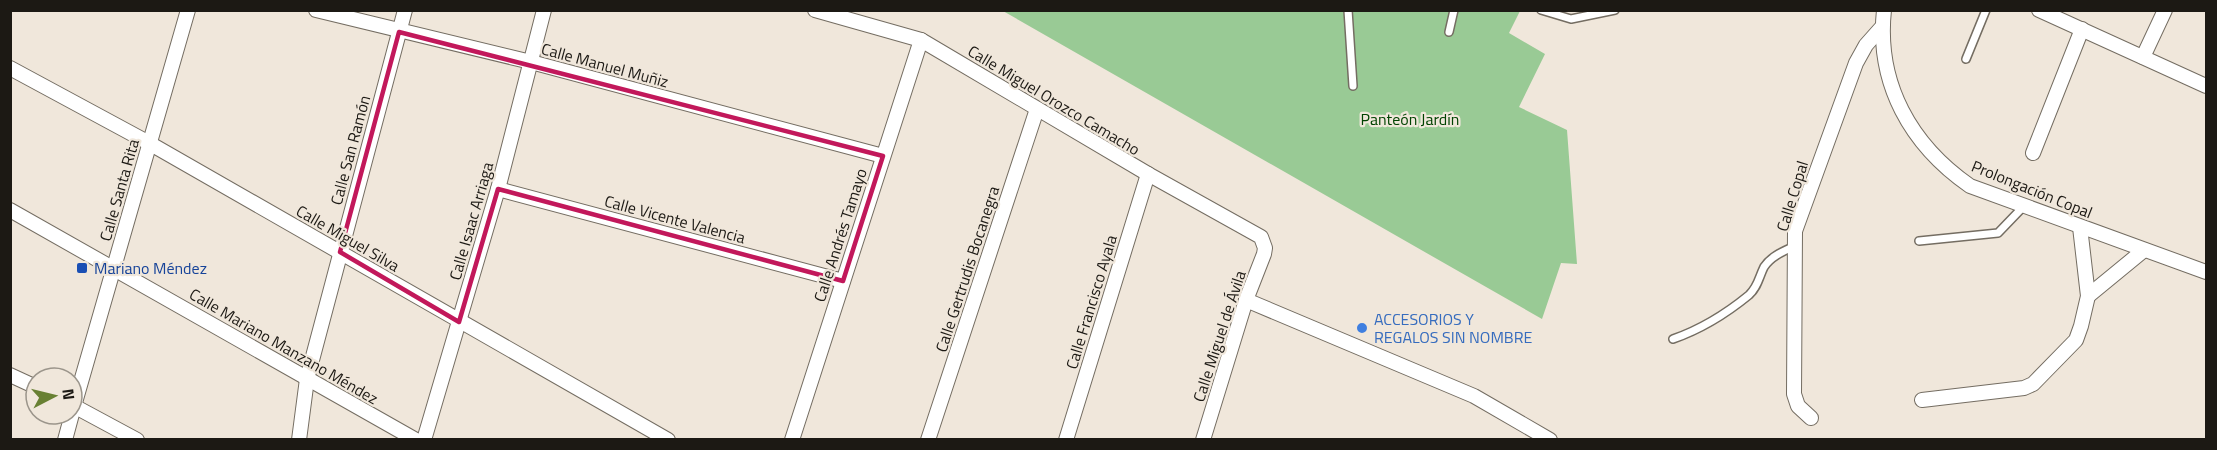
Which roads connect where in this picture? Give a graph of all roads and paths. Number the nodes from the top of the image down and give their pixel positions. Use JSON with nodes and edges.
{"nodes":[{"id":1,"x":188,"y":10,"type":"edge"},
{"id":2,"x":316,"y":10,"type":"edge"},
{"id":3,"x":405,"y":10,"type":"edge"},
{"id":4,"x":544,"y":10,"type":"edge"},
{"id":5,"x":815,"y":10,"type":"edge"},
{"id":6,"x":1347,"y":10,"type":"edge"},
{"id":7,"x":1454,"y":10,"type":"edge"},
{"id":8,"x":1541,"y":10,"type":"edge"},
{"id":9,"x":1615,"y":10,"type":"edge"},
{"id":10,"x":1884,"y":10,"type":"edge"},
{"id":11,"x":1986,"y":10,"type":"edge"},
{"id":12,"x":2165,"y":10,"type":"edge"},
{"id":13,"x":2047,"y":12,"type":"edge"},
{"id":14,"x":1882,"y":27,"type":"junction"},
{"id":15,"x":2082,"y":30,"type":"junction"},
{"id":16,"x":399,"y":32,"type":"junction"},
{"id":17,"x":1449,"y":32,"type":"dead end"},
{"id":18,"x":921,"y":40,"type":"junction"},
{"id":19,"x":2143,"y":57,"type":"junction"},
{"id":20,"x":1966,"y":59,"type":"dead end"},
{"id":21,"x":531,"y":62,"type":"junction"},
{"id":22,"x":10,"y":68,"type":"edge"},
{"id":23,"x":1353,"y":86,"type":"dead end"},
{"id":24,"x":2206,"y":86,"type":"edge"},
{"id":25,"x":1037,"y":109,"type":"junction"},
{"id":26,"x":150,"y":143,"type":"junction"},
{"id":27,"x":2033,"y":153,"type":"dead end"},
{"id":28,"x":883,"y":156,"type":"junction"},
{"id":29,"x":1148,"y":174,"type":"junction"},
{"id":30,"x":498,"y":189,"type":"junction"},
{"id":31,"x":2023,"y":207,"type":"junction"},
{"id":32,"x":10,"y":210,"type":"edge"},
{"id":33,"x":2080,"y":227,"type":"junction"},
{"id":34,"x":1919,"y":241,"type":"dead end"},
{"id":35,"x":1264,"y":243,"type":"joint"},
{"id":36,"x":1795,"y":246,"type":"junction"},
{"id":37,"x":2144,"y":250,"type":"junction"},
{"id":38,"x":340,"y":252,"type":"junction"},
{"id":39,"x":114,"y":268,"type":"junction"},
{"id":40,"x":2206,"y":272,"type":"edge"},
{"id":41,"x":843,"y":281,"type":"junction"},
{"id":42,"x":2088,"y":296,"type":"junction"},
{"id":43,"x":1246,"y":300,"type":"junction"},
{"id":44,"x":459,"y":322,"type":"junction"},
{"id":45,"x":1673,"y":339,"type":"dead end"},
{"id":46,"x":84,"y":369,"type":"edge"},
{"id":47,"x":10,"y":375,"type":"edge"},
{"id":48,"x":307,"y":379,"type":"junction"},
{"id":49,"x":24,"y":381,"type":"edge"},
{"id":50,"x":1922,"y":400,"type":"dead end"},
{"id":51,"x":84,"y":416,"type":"edge"},
{"id":52,"x":1811,"y":418,"type":"dead end"},
{"id":53,"x":137,"y":440,"type":"edge"},
{"id":54,"x":299,"y":440,"type":"edge"},
{"id":55,"x":416,"y":440,"type":"edge"},
{"id":56,"x":424,"y":440,"type":"edge"},
{"id":57,"x":668,"y":440,"type":"edge"},
{"id":58,"x":792,"y":440,"type":"edge"},
{"id":59,"x":928,"y":440,"type":"edge"},
{"id":60,"x":1066,"y":440,"type":"edge"},
{"id":61,"x":1203,"y":440,"type":"edge"},
{"id":62,"x":1550,"y":440,"type":"edge"}],
"edges":[{"from":1,"to":26,"type":"street","name":"Calle Santa Rita"},
{"from":2,"to":16,"type":"street","name":"Calle Manuel Muñiz"},
{"from":3,"to":16,"type":"street","name":"Calle San Ramón"},
{"from":4,"to":21,"type":"street","name":"Calle Isaac Arriaga"},
{"from":5,"to":18,"type":"street","name":"Calle Miguel Orozco Camacho"},
{"from":6,"to":23,"type":"lane"},
{"from":7,"to":17,"type":"lane"},
{"from":8,"to":9,"type":"lane"},
{"from":10,"to":14,"type":"street","name":"Prolongación Copal"},
{"from":11,"to":20,"type":"lane"},
{"from":12,"to":19,"type":"street"},
{"from":13,"to":15,"type":"street"},
{"from":14,"to":31,"type":"street","name":"Prolongación Copal"},
{"from":14,"to":36,"type":"street","name":"Calle Copal"},
{"from":15,"to":19,"type":"street"},
{"from":15,"to":27,"type":"street"},
{"from":16,"to":21,"type":"street","name":"Calle Manuel Muñiz"},
{"from":16,"to":38,"type":"street","name":"Calle San Ramón"},
{"from":18,"to":25,"type":"street","name":"Calle Miguel Orozco Camacho"},
{"from":18,"to":28,"type":"street","name":"Calle Andrés Tamayo"},
{"from":19,"to":24,"type":"street"},
{"from":21,"to":28,"type":"street","name":"Calle Manuel Muñiz"},
{"from":21,"to":30,"type":"street","name":"Calle Isaac Arriaga"},
{"from":22,"to":26,"type":"street","name":"Calle Miguel Silva"},
{"from":25,"to":29,"type":"street","name":"Calle Miguel Orozco Camacho"},
{"from":25,"to":59,"type":"street","name":"Calle Gertrudis Bocanegra"},
{"from":26,"to":38,"type":"street","name":"Calle Miguel Silva"},
{"from":26,"to":39,"type":"street","name":"Calle Santa Rita"},
{"from":28,"to":41,"type":"street","name":"Calle Andrés Tamayo"},
{"from":29,"to":35,"type":"street","name":"Calle Miguel Orozco Camacho"},
{"from":29,"to":60,"type":"street","name":"Calle Francisco Ayala"},
{"from":30,"to":41,"type":"street","name":"Calle Vicente Valencia"},
{"from":30,"to":44,"type":"street","name":"Calle Isaac Arriaga"},
{"from":31,"to":33,"type":"street","name":"Prolongación Copal"},
{"from":31,"to":34,"type":"lane"},
{"from":32,"to":39,"type":"street","name":"Calle Mariano Manzano Méndez"},
{"from":33,"to":37,"type":"street","name":"Prolongación Copal"},
{"from":33,"to":42,"type":"street"},
{"from":35,"to":43,"type":"street","name":"Calle Miguel de Ávila"},
{"from":36,"to":45,"type":"lane"},
{"from":36,"to":52,"type":"street","name":"Calle Copal"},
{"from":37,"to":40,"type":"street","name":"Prolongación Copal"},
{"from":37,"to":42,"type":"street"},
{"from":38,"to":44,"type":"street","name":"Calle Miguel Silva"},
{"from":38,"to":48,"type":"street","name":"Calle San Ramón"},
{"from":39,"to":46,"type":"street","name":"Calle Santa Rita"},
{"from":39,"to":48,"type":"street","name":"Calle Mariano Manzano Méndez"},
{"from":41,"to":58,"type":"street","name":"Calle Andrés Tamayo"},
{"from":42,"to":50,"type":"street"},
{"from":43,"to":61,"type":"street","name":"Calle Miguel de Ávila"},
{"from":43,"to":62,"type":"street"},
{"from":44,"to":56,"type":"street","name":"Calle Isaac Arriaga"},
{"from":44,"to":57,"type":"street","name":"Calle Miguel Silva"},
{"from":47,"to":49,"type":"street"},
{"from":48,"to":54,"type":"street","name":"Calle San Ramón"},
{"from":48,"to":55,"type":"street","name":"Calle Mariano Manzano Méndez"},
{"from":51,"to":53,"type":"street"}]}
